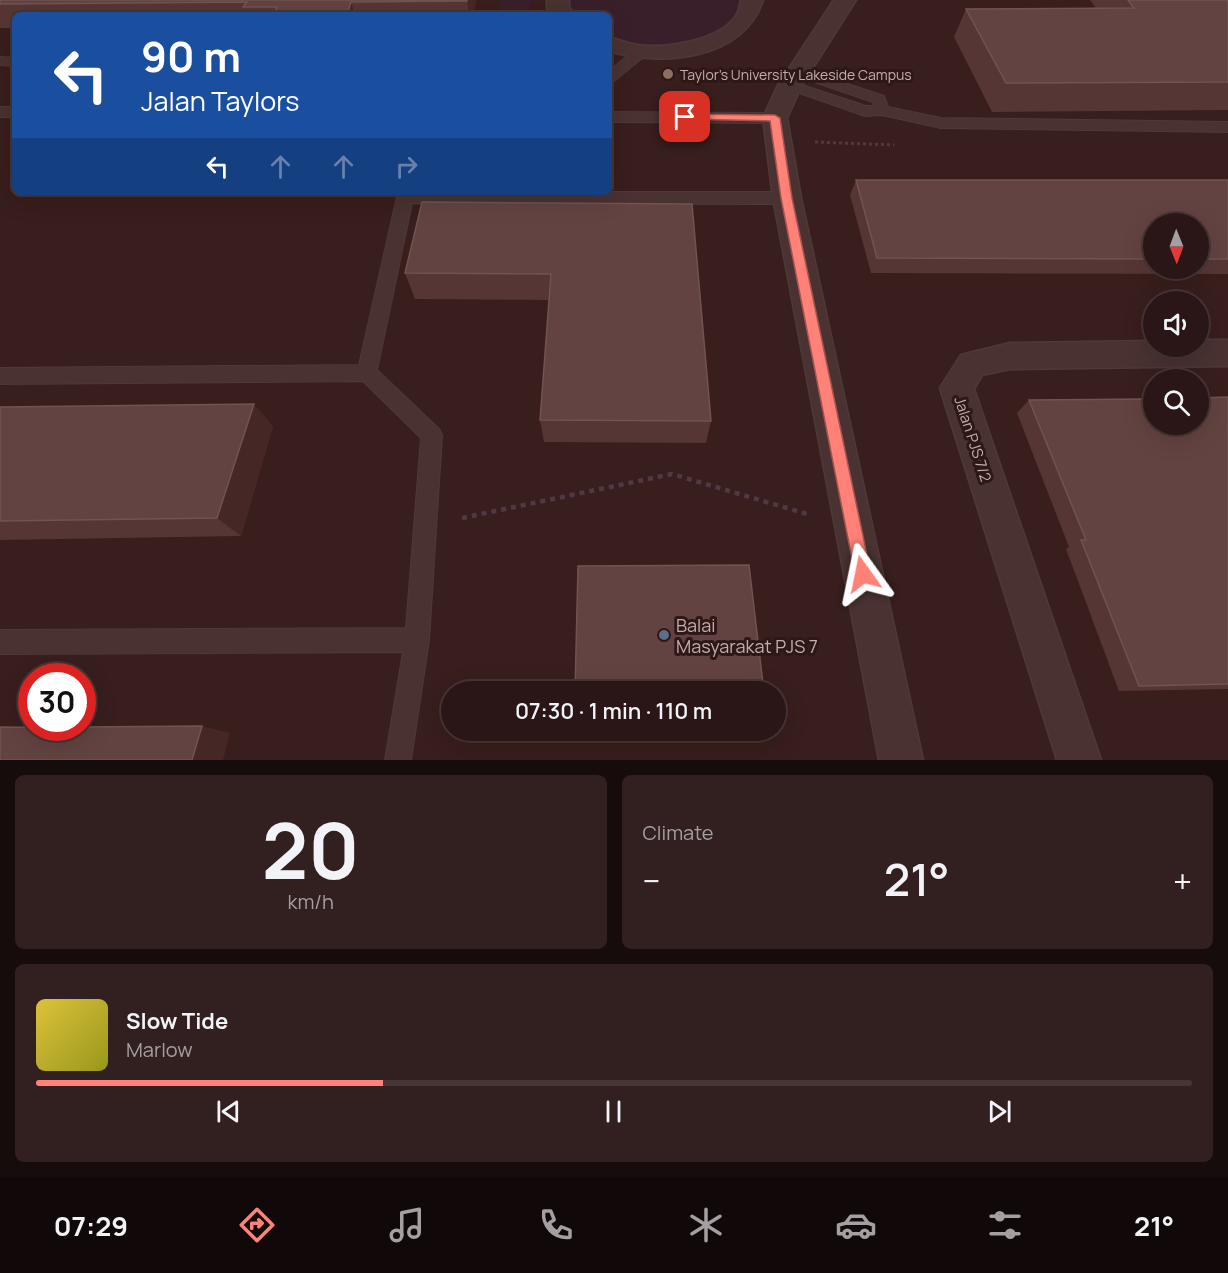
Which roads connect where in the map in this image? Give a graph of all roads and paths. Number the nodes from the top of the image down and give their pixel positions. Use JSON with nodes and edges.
{"nodes":[{"id":1,"x":752,"y":0,"type":"edge"},
{"id":2,"x":845,"y":0,"type":"edge"},
{"id":3,"x":612,"y":45,"type":"edge"},
{"id":4,"x":641,"y":52,"type":"junction"},
{"id":5,"x":612,"y":76,"type":"edge"},
{"id":6,"x":794,"y":79,"type":"junction"},
{"id":7,"x":612,"y":117,"type":"edge"},
{"id":8,"x":775,"y":118,"type":"junction"},
{"id":9,"x":1228,"y":127,"type":"edge"},
{"id":10,"x":810,"y":142,"type":"dead end"},
{"id":11,"x":861,"y":144,"type":"dead end"},
{"id":12,"x":787,"y":198,"type":"junction"},
{"id":13,"x":1228,"y":353,"type":"edge"},
{"id":14,"x":367,"y":373,"type":"junction"},
{"id":15,"x":0,"y":376,"type":"edge"},
{"id":16,"x":426,"y":525,"type":"junction"},
{"id":17,"x":854,"y":528,"type":"junction"},
{"id":18,"x":417,"y":640,"type":"junction"},
{"id":19,"x":0,"y":642,"type":"edge"},
{"id":20,"x":398,"y":760,"type":"edge"},
{"id":21,"x":901,"y":760,"type":"edge"},
{"id":22,"x":1079,"y":760,"type":"edge"}],
"edges":[{"from":1,"to":4,"type":"street"},
{"from":2,"to":6,"type":"street"},
{"from":3,"to":4,"type":"street"},
{"from":4,"to":5,"type":"lane"},
{"from":6,"to":8,"type":"street"},
{"from":6,"to":9,"type":"lane"},
{"from":7,"to":8,"type":"lane"},
{"from":8,"to":12,"type":"street"},
{"from":10,"to":11,"type":"path"},
{"from":12,"to":14,"type":"lane"},
{"from":12,"to":17,"type":"street"},
{"from":13,"to":22,"type":"street","name":"Jalan PJS 7/2"},
{"from":14,"to":15,"type":"lane"},
{"from":14,"to":16,"type":"lane"},
{"from":16,"to":17,"type":"path"},
{"from":16,"to":18,"type":"lane"},
{"from":17,"to":21,"type":"street"},
{"from":18,"to":19,"type":"lane"},
{"from":18,"to":20,"type":"lane"}]}
